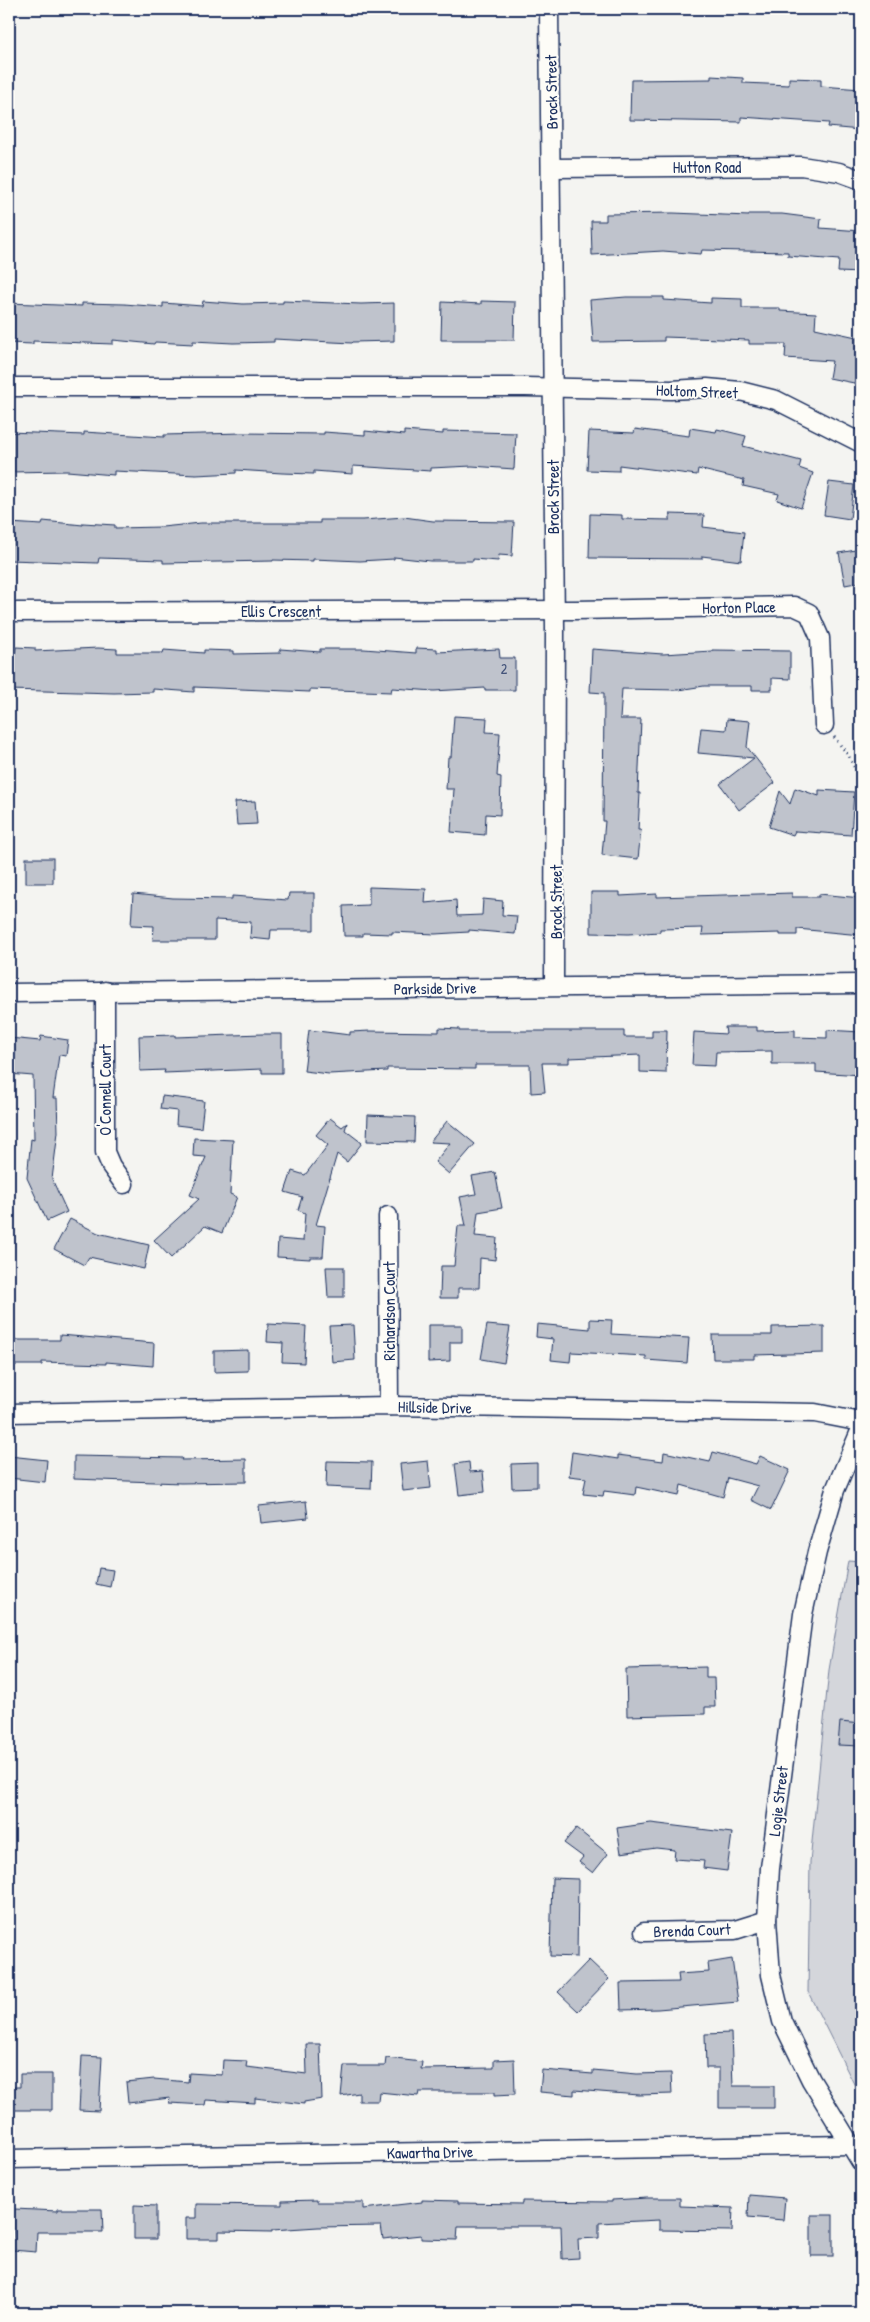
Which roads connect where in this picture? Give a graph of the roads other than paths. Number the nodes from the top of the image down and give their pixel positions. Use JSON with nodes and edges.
{"nodes":[{"id":1,"x":549,"y":9,"type":"edge"},
{"id":2,"x":552,"y":168,"type":"junction"},
{"id":3,"x":861,"y":180,"type":"edge"},
{"id":4,"x":9,"y":387,"type":"edge"},
{"id":5,"x":552,"y":389,"type":"junction"},
{"id":6,"x":861,"y":443,"type":"edge"},
{"id":7,"x":554,"y":609,"type":"junction"},
{"id":8,"x":9,"y":612,"type":"edge"},
{"id":9,"x":824,"y":725,"type":"road end"},
{"id":10,"x":861,"y":984,"type":"edge"},
{"id":11,"x":554,"y":986,"type":"junction"},
{"id":12,"x":105,"y":991,"type":"junction"},
{"id":13,"x":9,"y":992,"type":"edge"},
{"id":14,"x":124,"y":1184,"type":"dead end"},
{"id":15,"x":388,"y":1216,"type":"dead end"},
{"id":16,"x":389,"y":1406,"type":"junction"},
{"id":17,"x":9,"y":1412,"type":"edge"},
{"id":18,"x":861,"y":1422,"type":"edge"},
{"id":19,"x":861,"y":1429,"type":"edge"},
{"id":20,"x":767,"y":1920,"type":"junction"},
{"id":21,"x":644,"y":1932,"type":"dead end"},
{"id":22,"x":851,"y":2145,"type":"junction"},
{"id":23,"x":9,"y":2159,"type":"edge"},
{"id":24,"x":861,"y":2162,"type":"edge"}],
"edges":[{"from":1,"to":2,"type":"street","name":"Brock Street"},
{"from":2,"to":3,"type":"street","name":"Hutton Road"},
{"from":2,"to":5,"type":"street","name":"Brock Street"},
{"from":4,"to":5,"type":"street"},
{"from":5,"to":6,"type":"street","name":"Holtom Street"},
{"from":5,"to":7,"type":"street","name":"Brock Street"},
{"from":7,"to":8,"type":"street","name":"Ellis Crescent"},
{"from":7,"to":9,"type":"street","name":"Horton Place"},
{"from":7,"to":11,"type":"street","name":"Brock Street"},
{"from":10,"to":11,"type":"street","name":"Parkside Drive"},
{"from":11,"to":12,"type":"street","name":"Parkside Drive"},
{"from":12,"to":13,"type":"street","name":"Parkside Drive"},
{"from":12,"to":14,"type":"street","name":"O'Connell Court"},
{"from":15,"to":16,"type":"street","name":"Richardson Court"},
{"from":16,"to":17,"type":"street","name":"Hillside Drive"},
{"from":16,"to":18,"type":"street","name":"Hillside Drive"},
{"from":19,"to":20,"type":"street","name":"Logie Street"},
{"from":20,"to":21,"type":"street","name":"Brenda Court"},
{"from":20,"to":22,"type":"street","name":"Logie Street"},
{"from":22,"to":23,"type":"street","name":"Kawartha Drive"},
{"from":22,"to":24,"type":"street","name":"Logie Street"}]}
